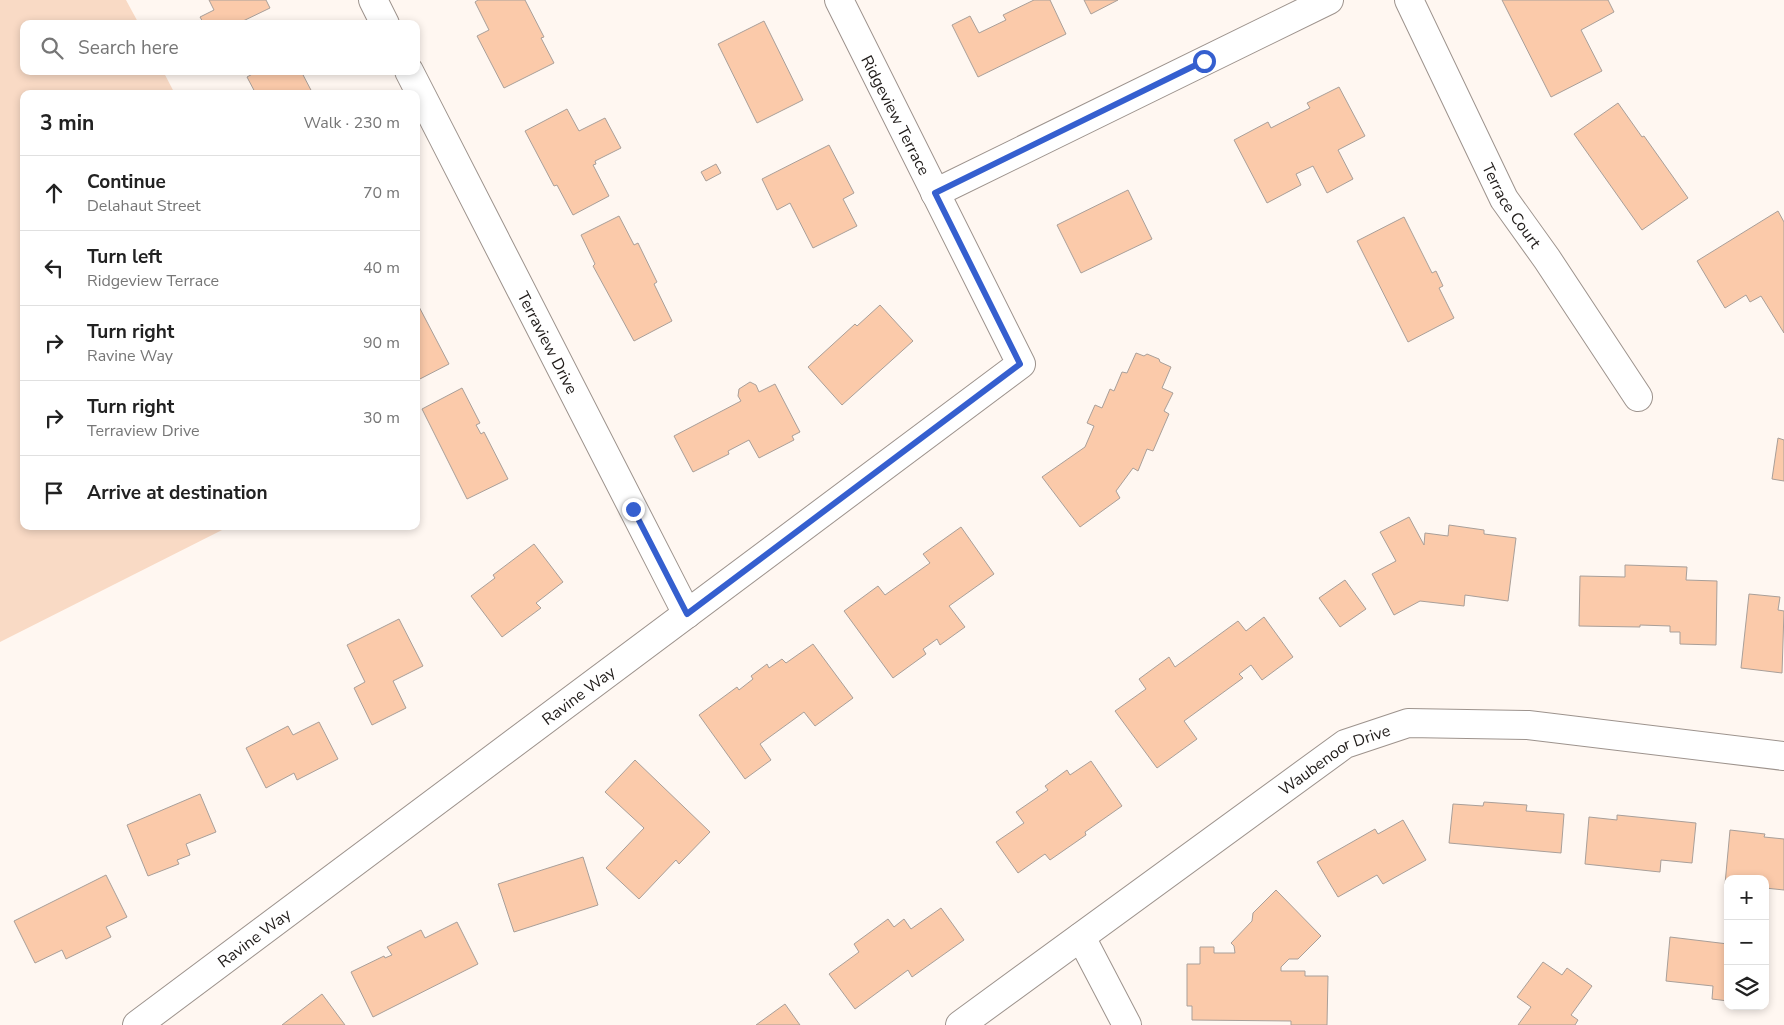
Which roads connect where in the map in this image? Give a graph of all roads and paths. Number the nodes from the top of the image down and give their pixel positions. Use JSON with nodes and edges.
{"nodes":[{"id":1,"x":373,"y":0,"type":"edge"},
{"id":2,"x":839,"y":0,"type":"edge"},
{"id":3,"x":1330,"y":0,"type":"edge"},
{"id":4,"x":1410,"y":0,"type":"edge"},
{"id":5,"x":383,"y":20,"type":"edge"},
{"id":6,"x":411,"y":75,"type":"edge"},
{"id":7,"x":419,"y":90,"type":"edge"},
{"id":8,"x":420,"y":92,"type":"edge"},
{"id":9,"x":935,"y":193,"type":"junction"},
{"id":10,"x":1020,"y":364,"type":"joint"},
{"id":11,"x":1638,"y":397,"type":"dead end"},
{"id":12,"x":687,"y":614,"type":"junction"},
{"id":13,"x":1784,"y":756,"type":"edge"},
{"id":14,"x":1081,"y":937,"type":"junction"},
{"id":15,"x":137,"y":1025,"type":"edge"},
{"id":16,"x":960,"y":1025,"type":"edge"},
{"id":17,"x":1127,"y":1025,"type":"edge"}],
"edges":[{"from":1,"to":5,"type":"street"},
{"from":2,"to":9,"type":"street","name":"Ridgeview Terrace"},
{"from":3,"to":9,"type":"street"},
{"from":4,"to":11,"type":"street","name":"Terrace Court"},
{"from":6,"to":7,"type":"street","name":"Terraview Drive"},
{"from":8,"to":12,"type":"street","name":"Terraview Drive"},
{"from":9,"to":10,"type":"street","name":"Ridgeview Terrace"},
{"from":10,"to":12,"type":"street","name":"Ravine Way"},
{"from":12,"to":15,"type":"street","name":"Ravine Way"},
{"from":13,"to":14,"type":"street","name":"Waubenoor Drive"},
{"from":14,"to":16,"type":"street","name":"Waubenoor Drive"},
{"from":14,"to":17,"type":"street"}]}
